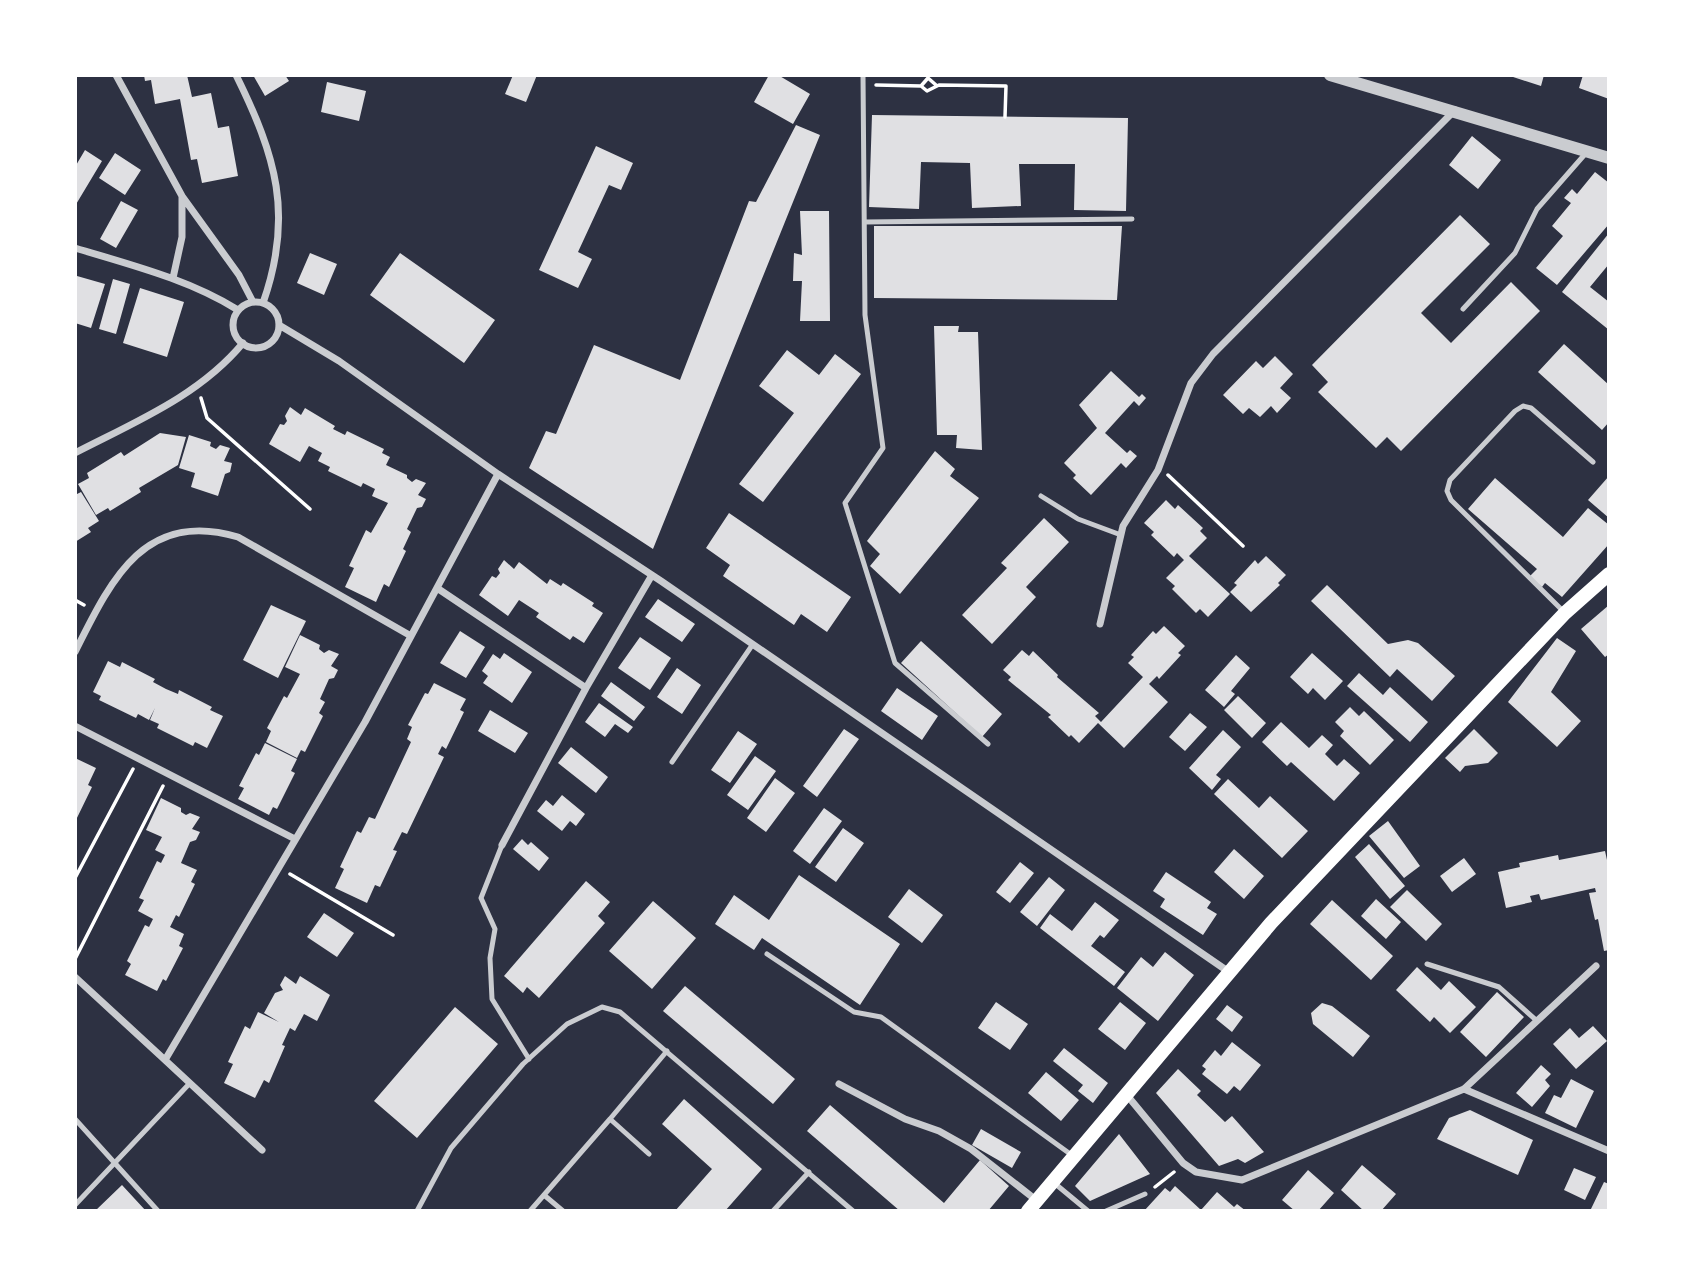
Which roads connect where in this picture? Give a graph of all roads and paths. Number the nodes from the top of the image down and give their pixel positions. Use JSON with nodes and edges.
{"nodes":[{"id":1,"x":116,"y":75,"type":"edge"},
{"id":2,"x":236,"y":75,"type":"edge"},
{"id":3,"x":863,"y":75,"type":"edge"},
{"id":4,"x":1330,"y":75,"type":"edge"},
{"id":5,"x":863,"y":85,"type":"junction"},
{"id":6,"x":936,"y":85,"type":"junction"},
{"id":7,"x":921,"y":86,"type":"junction"},
{"id":8,"x":1456,"y":110,"type":"junction"},
{"id":9,"x":1005,"y":117,"type":"dead end"},
{"id":10,"x":1588,"y":151,"type":"junction"},
{"id":11,"x":1609,"y":158,"type":"edge"},
{"id":12,"x":182,"y":197,"type":"junction"},
{"id":13,"x":1132,"y":219,"type":"dead end"},
{"id":14,"x":865,"y":222,"type":"junction"},
{"id":15,"x":75,"y":248,"type":"edge"},
{"id":16,"x":173,"y":278,"type":"junction"},
{"id":17,"x":253,"y":302,"type":"junction"},
{"id":18,"x":263,"y":303,"type":"junction"},
{"id":19,"x":1463,"y":309,"type":"dead end"},
{"id":20,"x":238,"y":310,"type":"junction"},
{"id":21,"x":279,"y":325,"type":"junction"},
{"id":22,"x":243,"y":343,"type":"junction"},
{"id":23,"x":198,"y":386,"type":"junction"},
{"id":24,"x":75,"y":453,"type":"edge"},
{"id":25,"x":1593,"y":462,"type":"dead end"},
{"id":26,"x":1159,"y":467,"type":"junction"},
{"id":27,"x":498,"y":474,"type":"junction"},
{"id":28,"x":1041,"y":496,"type":"dead end"},
{"id":29,"x":310,"y":509,"type":"dead end"},
{"id":30,"x":1121,"y":535,"type":"junction"},
{"id":31,"x":1243,"y":546,"type":"dead end"},
{"id":32,"x":1609,"y":574,"type":"edge"},
{"id":33,"x":652,"y":575,"type":"junction"},
{"id":34,"x":437,"y":587,"type":"junction"},
{"id":35,"x":1565,"y":613,"type":"junction"},
{"id":36,"x":1100,"y":624,"type":"dead end"},
{"id":37,"x":411,"y":636,"type":"junction"},
{"id":38,"x":753,"y":644,"type":"junction"},
{"id":39,"x":75,"y":652,"type":"edge"},
{"id":40,"x":586,"y":688,"type":"junction"},
{"id":41,"x":75,"y":726,"type":"edge"},
{"id":42,"x":988,"y":744,"type":"dead end"},
{"id":43,"x":139,"y":757,"type":"junction"},
{"id":44,"x":672,"y":762,"type":"dead end"},
{"id":45,"x":170,"y":773,"type":"junction"},
{"id":46,"x":295,"y":839,"type":"junction"},
{"id":47,"x":502,"y":845,"type":"joint"},
{"id":48,"x":279,"y":867,"type":"junction"},
{"id":49,"x":75,"y":878,"type":"edge"},
{"id":50,"x":393,"y":935,"type":"dead end"},
{"id":51,"x":767,"y":954,"type":"dead end"},
{"id":52,"x":75,"y":959,"type":"edge"},
{"id":53,"x":1427,"y":964,"type":"dead end"},
{"id":54,"x":1596,"y":966,"type":"dead end"},
{"id":55,"x":1229,"y":972,"type":"junction"},
{"id":56,"x":75,"y":977,"type":"edge"},
{"id":57,"x":1537,"y":1021,"type":"junction"},
{"id":58,"x":667,"y":1051,"type":"junction"},
{"id":59,"x":529,"y":1059,"type":"junction"},
{"id":60,"x":165,"y":1060,"type":"junction"},
{"id":61,"x":190,"y":1083,"type":"junction"},
{"id":62,"x":839,"y":1084,"type":"dead end"},
{"id":63,"x":1464,"y":1089,"type":"junction"},
{"id":64,"x":1126,"y":1094,"type":"junction"},
{"id":65,"x":75,"y":1119,"type":"edge"},
{"id":66,"x":610,"y":1119,"type":"junction"},
{"id":67,"x":262,"y":1150,"type":"dead end"},
{"id":68,"x":1609,"y":1151,"type":"edge"},
{"id":69,"x":649,"y":1154,"type":"dead end"},
{"id":70,"x":1073,"y":1156,"type":"junction"},
{"id":71,"x":1183,"y":1163,"type":"junction"},
{"id":72,"x":115,"y":1164,"type":"junction"},
{"id":73,"x":809,"y":1172,"type":"junction"},
{"id":74,"x":1052,"y":1182,"type":"junction"},
{"id":75,"x":1145,"y":1194,"type":"joint"},
{"id":76,"x":544,"y":1195,"type":"junction"},
{"id":77,"x":75,"y":1205,"type":"edge"},
{"id":78,"x":1032,"y":1206,"type":"edge"},
{"id":79,"x":159,"y":1211,"type":"edge"},
{"id":80,"x":417,"y":1211,"type":"edge"},
{"id":81,"x":530,"y":1211,"type":"edge"},
{"id":82,"x":563,"y":1211,"type":"edge"},
{"id":83,"x":772,"y":1211,"type":"edge"},
{"id":84,"x":853,"y":1211,"type":"edge"},
{"id":85,"x":1088,"y":1211,"type":"edge"},
{"id":86,"x":1106,"y":1211,"type":"edge"}],
"edges":[{"from":1,"to":12,"type":"street"},
{"from":2,"to":18,"type":"street"},
{"from":3,"to":5,"type":"lane"},
{"from":4,"to":8,"type":"street"},
{"from":5,"to":7,"type":"path"},
{"from":5,"to":14,"type":"lane"},
{"from":6,"to":7,"type":"path"},
{"from":6,"to":7,"type":"path"},
{"from":6,"to":9,"type":"path"},
{"from":8,"to":10,"type":"street"},
{"from":8,"to":26,"type":"street"},
{"from":10,"to":11,"type":"street"},
{"from":10,"to":19,"type":"lane"},
{"from":12,"to":16,"type":"street"},
{"from":12,"to":17,"type":"street"},
{"from":13,"to":14,"type":"lane"},
{"from":14,"to":42,"type":"lane"},
{"from":15,"to":16,"type":"street"},
{"from":16,"to":20,"type":"street"},
{"from":17,"to":18,"type":"street"},
{"from":17,"to":20,"type":"street"},
{"from":18,"to":21,"type":"street"},
{"from":20,"to":22,"type":"street"},
{"from":21,"to":22,"type":"street"},
{"from":21,"to":27,"type":"street"},
{"from":22,"to":23,"type":"street"},
{"from":23,"to":24,"type":"street"},
{"from":23,"to":29,"type":"path"},
{"from":25,"to":35,"type":"lane"},
{"from":26,"to":30,"type":"street"},
{"from":26,"to":31,"type":"path"},
{"from":27,"to":33,"type":"street"},
{"from":27,"to":34,"type":"street"},
{"from":28,"to":30,"type":"lane"},
{"from":30,"to":36,"type":"street"},
{"from":32,"to":35,"type":"main road"},
{"from":33,"to":38,"type":"street"},
{"from":33,"to":40,"type":"street"},
{"from":34,"to":37,"type":"street"},
{"from":34,"to":40,"type":"street"},
{"from":35,"to":55,"type":"main road"},
{"from":37,"to":39,"type":"street"},
{"from":37,"to":46,"type":"street"},
{"from":38,"to":44,"type":"lane"},
{"from":38,"to":55,"type":"street"},
{"from":40,"to":47,"type":"street"},
{"from":41,"to":43,"type":"street"},
{"from":43,"to":45,"type":"street"},
{"from":43,"to":49,"type":"path"},
{"from":45,"to":46,"type":"street"},
{"from":45,"to":52,"type":"path"},
{"from":46,"to":48,"type":"street"},
{"from":47,"to":59,"type":"lane"},
{"from":48,"to":50,"type":"path"},
{"from":48,"to":60,"type":"street"},
{"from":51,"to":70,"type":"lane"},
{"from":53,"to":57,"type":"lane"},
{"from":54,"to":57,"type":"street"},
{"from":55,"to":64,"type":"main road"},
{"from":56,"to":60,"type":"street"},
{"from":57,"to":63,"type":"street"},
{"from":58,"to":59,"type":"lane"},
{"from":58,"to":66,"type":"lane"},
{"from":58,"to":73,"type":"lane"},
{"from":59,"to":80,"type":"lane"},
{"from":60,"to":61,"type":"street"},
{"from":61,"to":67,"type":"street"},
{"from":61,"to":72,"type":"lane"},
{"from":62,"to":78,"type":"street"},
{"from":63,"to":68,"type":"street"},
{"from":63,"to":71,"type":"street"},
{"from":64,"to":70,"type":"main road"},
{"from":64,"to":71,"type":"street"},
{"from":65,"to":72,"type":"lane"},
{"from":66,"to":69,"type":"lane"},
{"from":66,"to":76,"type":"lane"},
{"from":70,"to":74,"type":"main road"},
{"from":71,"to":75,"type":"path"},
{"from":72,"to":77,"type":"lane"},
{"from":72,"to":79,"type":"lane"},
{"from":73,"to":83,"type":"lane"},
{"from":73,"to":84,"type":"lane"},
{"from":74,"to":78,"type":"main road"},
{"from":74,"to":85,"type":"lane"},
{"from":75,"to":86,"type":"lane"},
{"from":76,"to":81,"type":"lane"},
{"from":76,"to":82,"type":"lane"}]}
